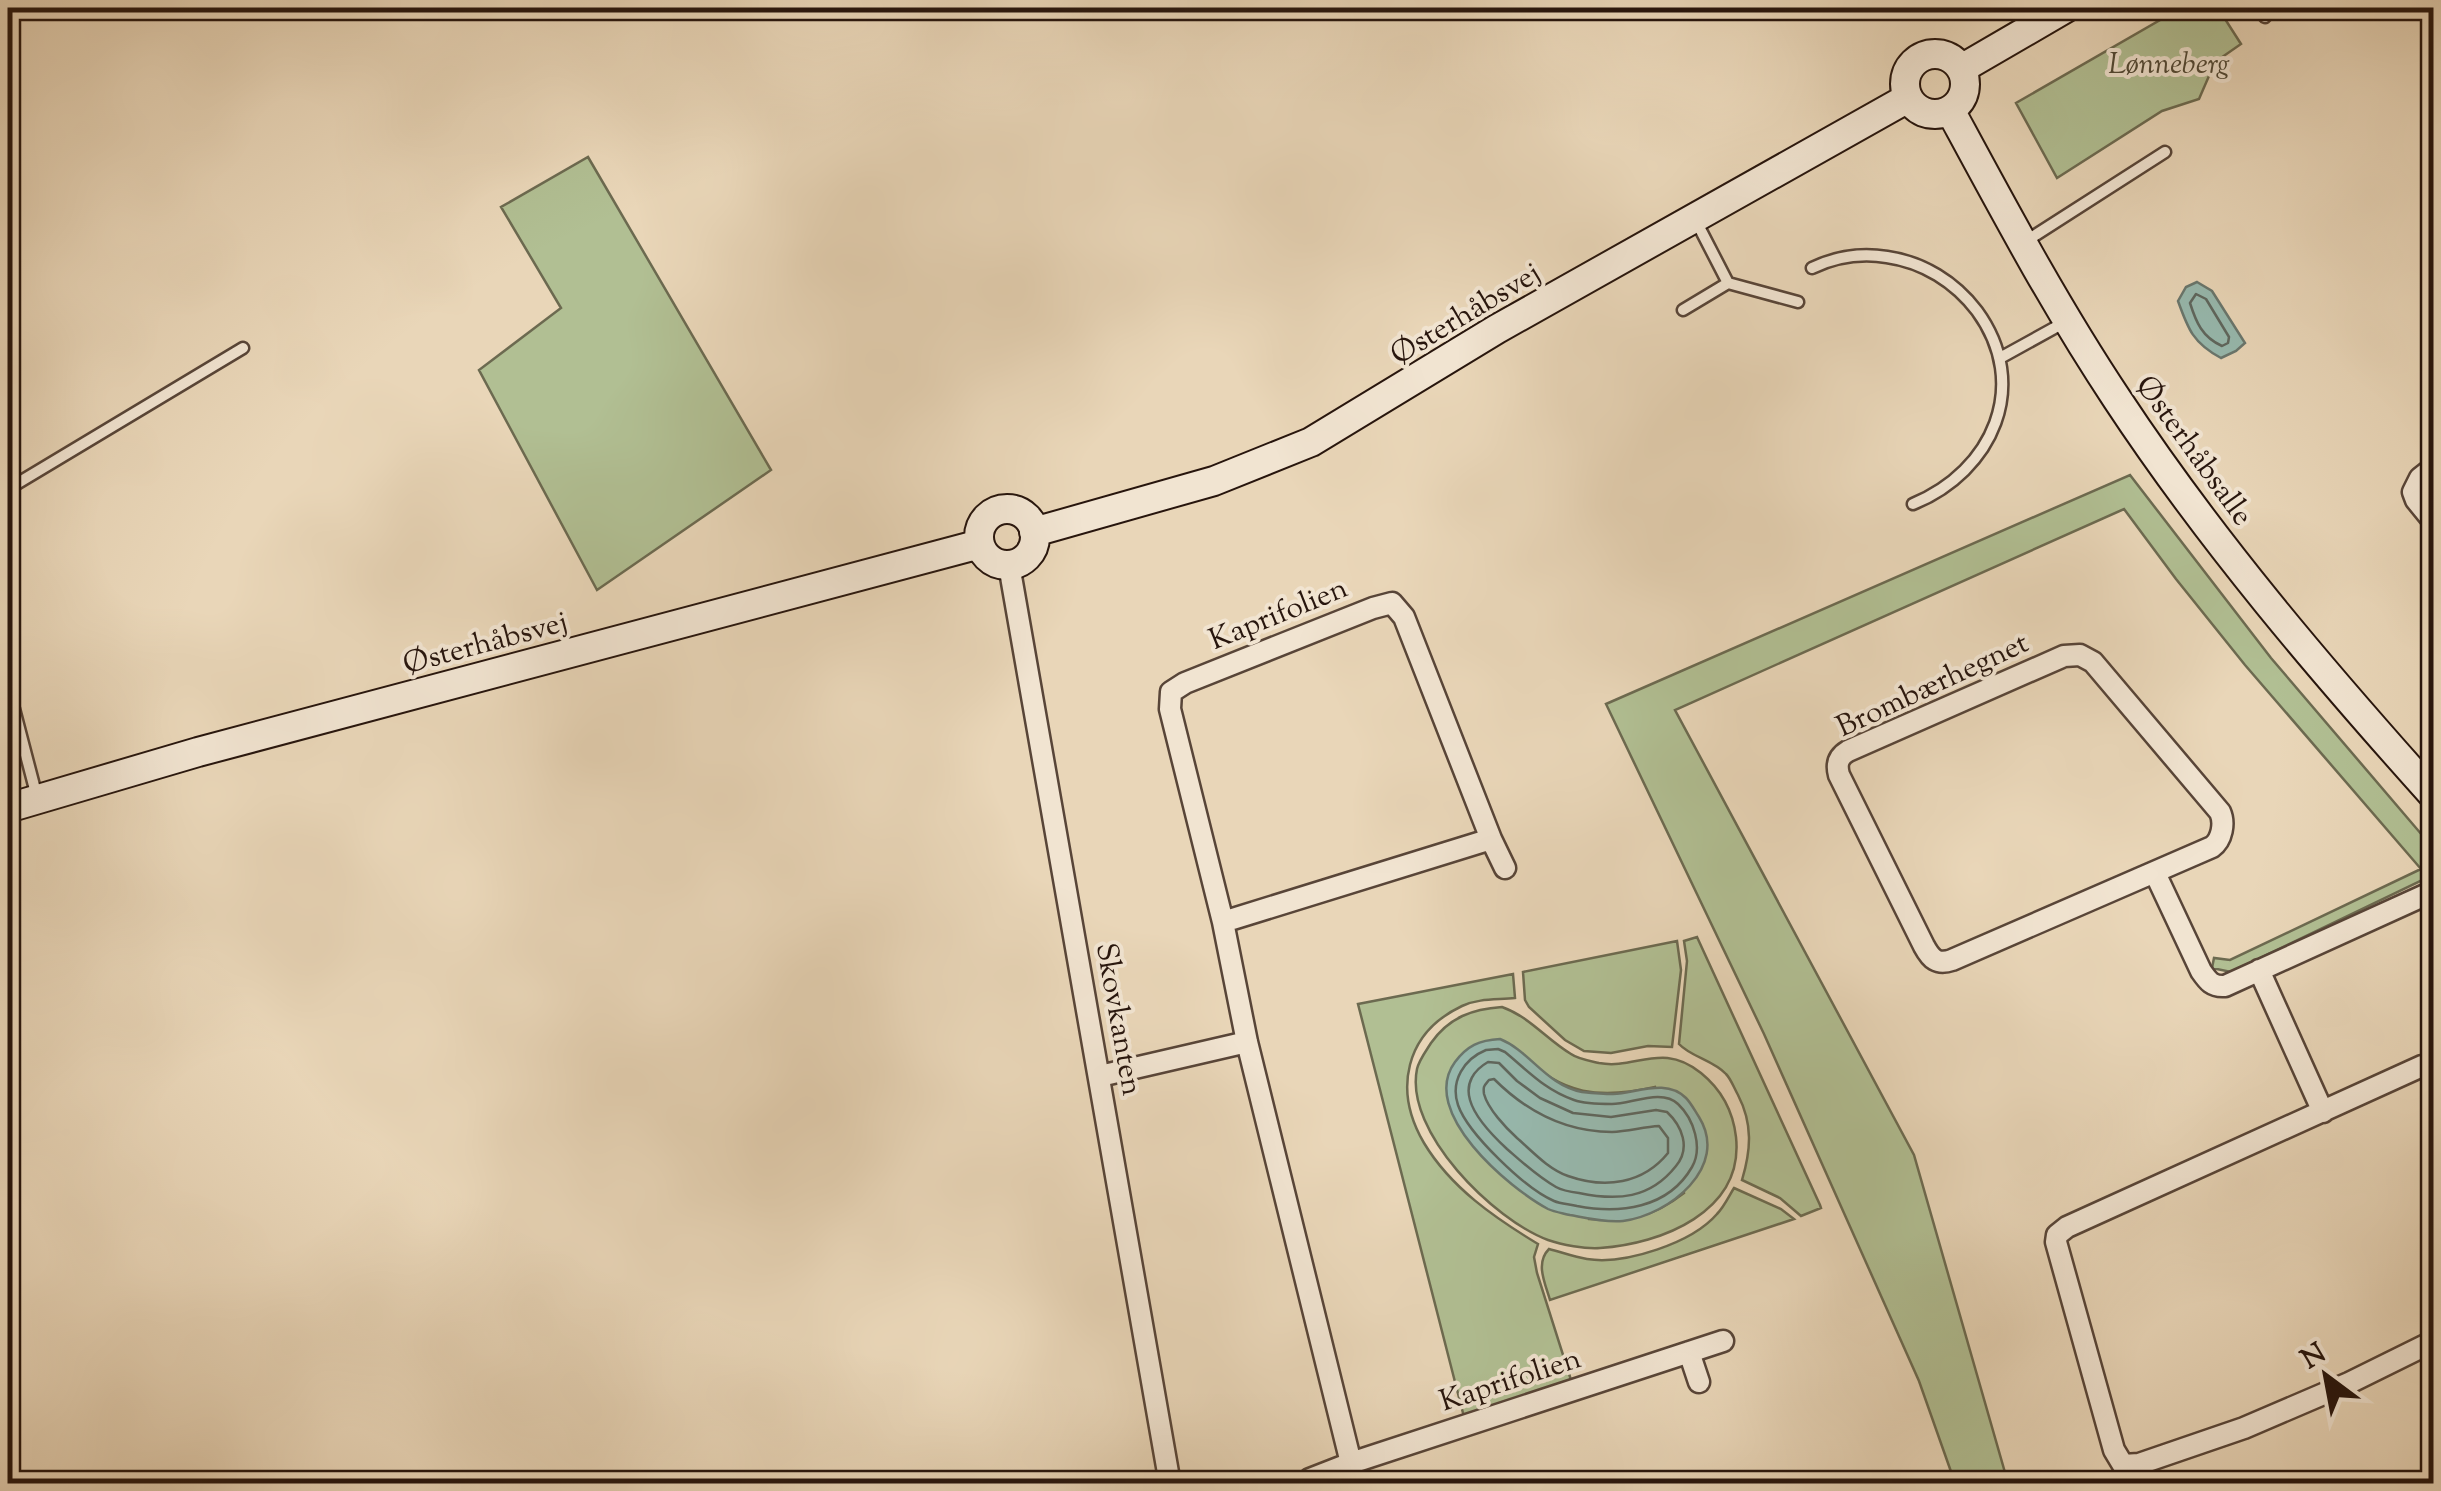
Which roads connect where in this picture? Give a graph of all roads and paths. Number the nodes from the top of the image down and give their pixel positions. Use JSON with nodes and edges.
{"nodes":[{"id":1,"x":2066,"y":8,"type":"edge"},
{"id":2,"x":1961,"y":69,"type":"junction"},
{"id":3,"x":1908,"y":98,"type":"junction"},
{"id":4,"x":1950,"y":110,"type":"junction"},
{"id":5,"x":2165,"y":152,"type":"dead end"},
{"id":6,"x":1694,"y":218,"type":"junction"},
{"id":7,"x":2022,"y":243,"type":"junction"},
{"id":8,"x":1812,"y":268,"type":"dead end"},
{"id":9,"x":1728,"y":282,"type":"junction"},
{"id":10,"x":1798,"y":302,"type":"dead end"},
{"id":11,"x":1683,"y":310,"type":"dead end"},
{"id":12,"x":2068,"y":321,"type":"junction"},
{"id":13,"x":243,"y":348,"type":"dead end"},
{"id":14,"x":2000,"y":358,"type":"junction"},
{"id":15,"x":2434,"y":467,"type":"edge"},
{"id":16,"x":8,"y":490,"type":"edge"},
{"id":17,"x":1913,"y":504,"type":"dead end"},
{"id":18,"x":2434,"y":522,"type":"edge"},
{"id":19,"x":1034,"y":532,"type":"junction"},
{"id":20,"x":980,"y":544,"type":"junction"},
{"id":21,"x":1010,"y":565,"type":"junction"},
{"id":22,"x":8,"y":697,"type":"edge"},
{"id":23,"x":2434,"y":796,"type":"edge"},
{"id":24,"x":38,"y":798,"type":"junction"},
{"id":25,"x":8,"y":808,"type":"edge"},
{"id":26,"x":1491,"y":839,"type":"junction"},
{"id":27,"x":1504,"y":868,"type":"dead end"},
{"id":28,"x":2156,"y":873,"type":"junction"},
{"id":29,"x":2434,"y":891,"type":"edge"},
{"id":30,"x":1223,"y":922,"type":"junction"},
{"id":31,"x":2259,"y":970,"type":"junction"},
{"id":32,"x":1247,"y":1042,"type":"junction"},
{"id":33,"x":2434,"y":1064,"type":"edge"},
{"id":34,"x":1100,"y":1076,"type":"junction"},
{"id":35,"x":2323,"y":1112,"type":"junction"},
{"id":36,"x":1722,"y":1341,"type":"dead end"},
{"id":37,"x":2434,"y":1342,"type":"edge"},
{"id":38,"x":1689,"y":1352,"type":"junction"},
{"id":39,"x":1700,"y":1382,"type":"dead end"},
{"id":40,"x":1350,"y":1463,"type":"junction"},
{"id":41,"x":1310,"y":1478,"type":"dead end"},
{"id":42,"x":1170,"y":1484,"type":"edge"}],
"edges":[{"from":1,"to":2,"type":"street"},
{"from":2,"to":3,"type":"street"},
{"from":2,"to":4,"type":"street"},
{"from":3,"to":4,"type":"street"},
{"from":3,"to":6,"type":"street","name":"Østerhåbsvej"},
{"from":4,"to":7,"type":"street","name":"Østerhåbsalle"},
{"from":5,"to":7,"type":"lane"},
{"from":6,"to":9,"type":"lane"},
{"from":6,"to":19,"type":"street","name":"Østerhåbsvej"},
{"from":7,"to":12,"type":"street","name":"Østerhåbsalle"},
{"from":8,"to":14,"type":"lane"},
{"from":9,"to":10,"type":"lane"},
{"from":9,"to":11,"type":"lane"},
{"from":12,"to":14,"type":"lane"},
{"from":12,"to":23,"type":"street","name":"Østerhåbsalle"},
{"from":13,"to":16,"type":"lane"},
{"from":14,"to":17,"type":"lane"},
{"from":15,"to":18,"type":"street"},
{"from":19,"to":20,"type":"street"},
{"from":19,"to":21,"type":"street"},
{"from":20,"to":21,"type":"street"},
{"from":20,"to":24,"type":"street","name":"Østerhåbsvej"},
{"from":21,"to":34,"type":"street","name":"Skovkanten"},
{"from":22,"to":24,"type":"lane"},
{"from":24,"to":25,"type":"street","name":"Østerhåbsvej"},
{"from":26,"to":27,"type":"street","name":"Kaprifolien"},
{"from":26,"to":30,"type":"street"},
{"from":26,"to":30,"type":"street","name":"Kaprifolien"},
{"from":28,"to":28,"type":"street","name":"Brombærhegnet"},
{"from":28,"to":31,"type":"street"},
{"from":29,"to":31,"type":"street"},
{"from":30,"to":32,"type":"street","name":"Kaprifolien"},
{"from":31,"to":35,"type":"street"},
{"from":32,"to":34,"type":"street"},
{"from":32,"to":40,"type":"street","name":"Kaprifolien"},
{"from":33,"to":35,"type":"street"},
{"from":34,"to":42,"type":"street","name":"Skovkanten"},
{"from":35,"to":37,"type":"street"},
{"from":36,"to":38,"type":"street","name":"Kaprifolien"},
{"from":38,"to":39,"type":"street"},
{"from":38,"to":40,"type":"street","name":"Kaprifolien"},
{"from":40,"to":41,"type":"street","name":"Kaprifolien"}]}
